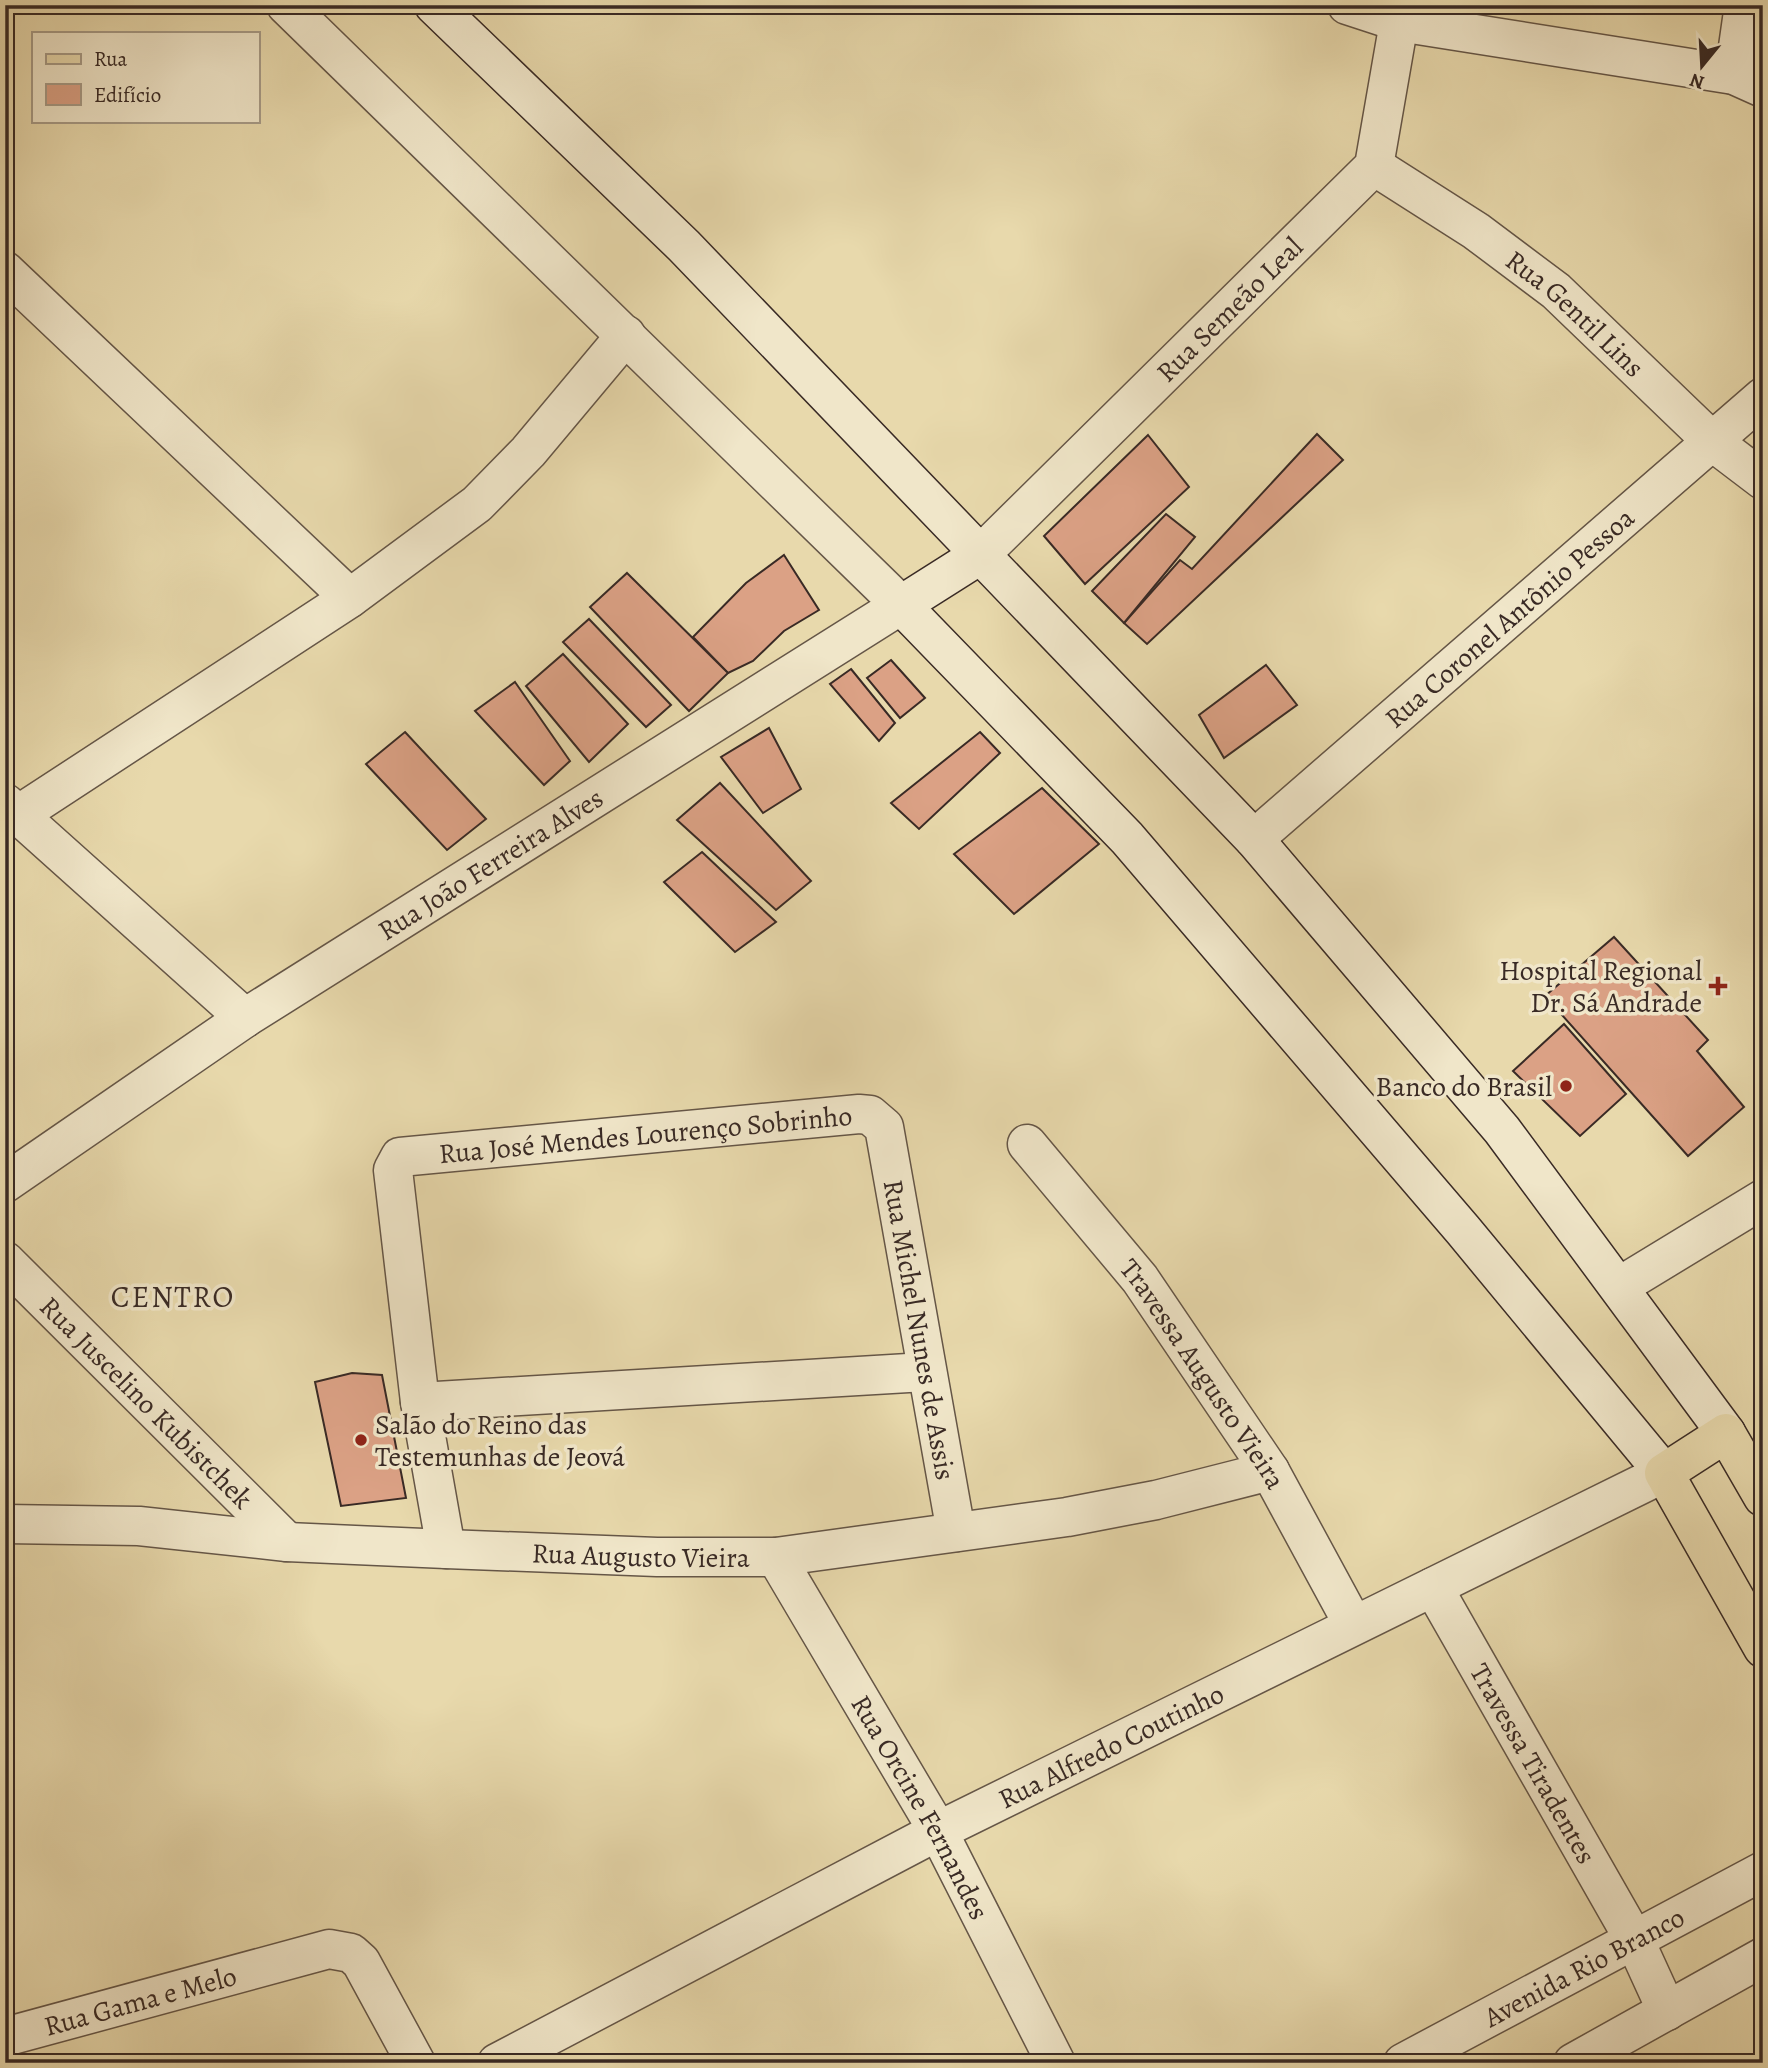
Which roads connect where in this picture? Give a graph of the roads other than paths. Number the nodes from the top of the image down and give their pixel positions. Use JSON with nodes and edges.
{"nodes":[{"id":1,"x":286,"y":5,"type":"edge"},
{"id":2,"x":434,"y":5,"type":"edge"},
{"id":3,"x":1347,"y":5,"type":"edge"},
{"id":4,"x":1744,"y":5,"type":"edge"},
{"id":5,"x":1399,"y":22,"type":"junction"},
{"id":6,"x":1749,"y":82,"type":"edge"},
{"id":7,"x":1374,"y":166,"type":"junction"},
{"id":8,"x":5,"y":271,"type":"edge"},
{"id":9,"x":625,"y":335,"type":"junction"},
{"id":10,"x":1763,"y":397,"type":"edge"},
{"id":11,"x":1713,"y":442,"type":"junction"},
{"id":12,"x":1763,"y":480,"type":"edge"},
{"id":13,"x":981,"y":555,"type":"junction"},
{"id":14,"x":350,"y":598,"type":"junction"},
{"id":15,"x":901,"y":605,"type":"junction"},
{"id":16,"x":11,"y":809,"type":"edge"},
{"id":17,"x":1254,"y":839,"type":"junction"},
{"id":18,"x":245,"y":1018,"type":"junction"},
{"id":19,"x":884,"y":1127,"type":"joint"},
{"id":20,"x":1027,"y":1144,"type":"dead end"},
{"id":21,"x":5,"y":1183,"type":"edge"},
{"id":22,"x":1763,"y":1199,"type":"edge"},
{"id":23,"x":5,"y":1261,"type":"edge"},
{"id":24,"x":1620,"y":1286,"type":"junction"},
{"id":25,"x":925,"y":1372,"type":"junction"},
{"id":26,"x":420,"y":1402,"type":"junction"},
{"id":27,"x":1727,"y":1433,"type":"junction"},
{"id":28,"x":1270,"y":1471,"type":"junction"},
{"id":29,"x":1664,"y":1473,"type":"junction"},
{"id":30,"x":1763,"y":1497,"type":"edge"},
{"id":31,"x":5,"y":1524,"type":"edge"},
{"id":32,"x":956,"y":1532,"type":"junction"},
{"id":33,"x":287,"y":1542,"type":"junction"},
{"id":34,"x":446,"y":1549,"type":"junction"},
{"id":35,"x":775,"y":1557,"type":"junction"},
{"id":36,"x":1433,"y":1587,"type":"junction"},
{"id":37,"x":1353,"y":1624,"type":"junction"},
{"id":38,"x":1763,"y":1648,"type":"edge"},
{"id":39,"x":938,"y":1831,"type":"junction"},
{"id":40,"x":1763,"y":1871,"type":"edge"},
{"id":41,"x":1635,"y":1941,"type":"junction"},
{"id":42,"x":1763,"y":1957,"type":"edge"},
{"id":43,"x":1667,"y":2011,"type":"junction"},
{"id":44,"x":5,"y":2037,"type":"edge"},
{"id":45,"x":416,"y":2063,"type":"edge"},
{"id":46,"x":497,"y":2063,"type":"edge"},
{"id":47,"x":1056,"y":2063,"type":"edge"},
{"id":48,"x":1403,"y":2063,"type":"edge"},
{"id":49,"x":1573,"y":2063,"type":"edge"}],
"edges":[{"from":1,"to":9,"type":"street"},
{"from":2,"to":13,"type":"street"},
{"from":3,"to":5,"type":"street"},
{"from":4,"to":6,"type":"street"},
{"from":5,"to":6,"type":"street"},
{"from":5,"to":7,"type":"street"},
{"from":7,"to":11,"type":"street","name":"Rua Gentil Lins"},
{"from":7,"to":13,"type":"street","name":"Rua Semeão Leal"},
{"from":8,"to":14,"type":"street"},
{"from":9,"to":14,"type":"street"},
{"from":9,"to":15,"type":"street"},
{"from":10,"to":11,"type":"street","name":"Rua Coronel Antônio Pessoa"},
{"from":11,"to":12,"type":"street","name":"Rua Gentil Lins"},
{"from":11,"to":17,"type":"street","name":"Rua Coronel Antônio Pessoa"},
{"from":13,"to":15,"type":"street","name":"Rua João Ferreira Alves"},
{"from":13,"to":17,"type":"street"},
{"from":14,"to":16,"type":"street"},
{"from":15,"to":18,"type":"street","name":"Rua João Ferreira Alves"},
{"from":15,"to":29,"type":"street"},
{"from":16,"to":18,"type":"street"},
{"from":17,"to":24,"type":"street"},
{"from":18,"to":21,"type":"street","name":"Rua João Ferreira Alves"},
{"from":19,"to":25,"type":"street","name":"Rua Michel Nunes de Assis"},
{"from":19,"to":26,"type":"street","name":"Rua José Mendes Lourenço Sobrinho"},
{"from":20,"to":28,"type":"street","name":"Travessa Augusto Vieira"},
{"from":22,"to":24,"type":"street"},
{"from":23,"to":33,"type":"street","name":"Rua Juscelino Kubistchek"},
{"from":24,"to":27,"type":"street"},
{"from":25,"to":26,"type":"street"},
{"from":25,"to":32,"type":"street","name":"Rua Michel Nunes de Assis"},
{"from":26,"to":34,"type":"street"},
{"from":27,"to":29,"type":"main road","name":"Rua Alfredo Coutinho"},
{"from":27,"to":30,"type":"main road"},
{"from":28,"to":32,"type":"street","name":"Rua Augusto Vieira"},
{"from":28,"to":37,"type":"street","name":"Travessa Augusto Vieira"},
{"from":29,"to":36,"type":"street","name":"Rua Alfredo Coutinho"},
{"from":29,"to":38,"type":"main road"},
{"from":31,"to":33,"type":"street","name":"Rua Augusto Vieira"},
{"from":32,"to":35,"type":"street","name":"Rua Augusto Vieira"},
{"from":33,"to":34,"type":"street","name":"Rua Augusto Vieira"},
{"from":34,"to":35,"type":"street","name":"Rua Augusto Vieira"},
{"from":35,"to":39,"type":"street","name":"Rua Orcine Fernandes"},
{"from":36,"to":37,"type":"street","name":"Rua Alfredo Coutinho"},
{"from":36,"to":41,"type":"street","name":"Travessa Tiradentes"},
{"from":37,"to":39,"type":"street","name":"Rua Alfredo Coutinho"},
{"from":39,"to":46,"type":"street","name":"Rua Alfredo Coutinho"},
{"from":39,"to":47,"type":"street","name":"Rua Orcine Fernandes"},
{"from":40,"to":41,"type":"street","name":"Avenida Rio Branco"},
{"from":41,"to":43,"type":"street","name":"Travessa Tiradentes"},
{"from":41,"to":48,"type":"street","name":"Avenida Rio Branco"},
{"from":42,"to":43,"type":"street"},
{"from":43,"to":49,"type":"street"},
{"from":44,"to":45,"type":"street","name":"Rua Gama e Melo"}]}
